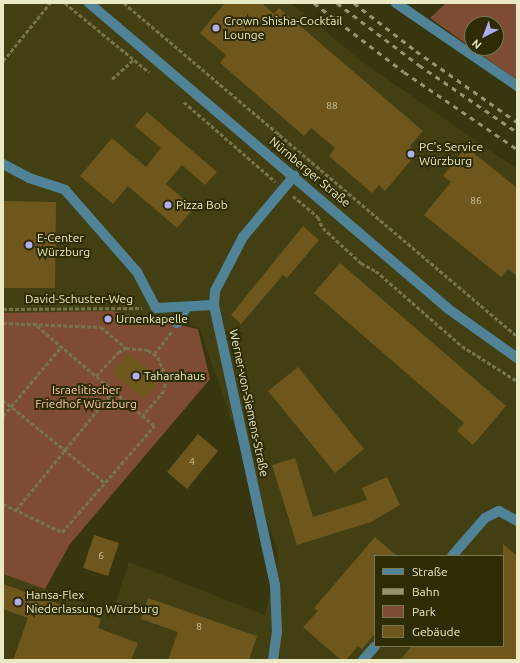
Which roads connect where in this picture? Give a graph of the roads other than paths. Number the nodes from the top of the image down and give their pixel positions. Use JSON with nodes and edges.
{"nodes":[{"id":1,"x":89,"y":3,"type":"edge"},
{"id":2,"x":396,"y":3,"type":"edge"},
{"id":3,"x":517,"y":86,"type":"edge"},
{"id":4,"x":3,"y":164,"type":"edge"},
{"id":5,"x":294,"y":176,"type":"junction"},
{"id":6,"x":214,"y":305,"type":"junction"},
{"id":7,"x":186,"y":308,"type":"junction"},
{"id":8,"x":177,"y":323,"type":"road end"},
{"id":9,"x":517,"y":358,"type":"edge"},
{"id":10,"x":517,"y":521,"type":"edge"},
{"id":11,"x":453,"y":555,"type":"edge"},
{"id":12,"x":374,"y":647,"type":"edge"},
{"id":13,"x":273,"y":660,"type":"edge"},
{"id":14,"x":363,"y":660,"type":"edge"}],
"edges":[{"from":1,"to":5,"type":"street","name":"Nürnberger Straße"},
{"from":2,"to":3,"type":"street"},
{"from":4,"to":7,"type":"street"},
{"from":5,"to":6,"type":"street","name":"Werner-von-Siemens-Straße"},
{"from":5,"to":9,"type":"street","name":"Nürnberger Straße"},
{"from":6,"to":7,"type":"street"},
{"from":6,"to":13,"type":"street","name":"Werner-von-Siemens-Straße"},
{"from":7,"to":8,"type":"street"},
{"from":10,"to":11,"type":"street"},
{"from":12,"to":14,"type":"street"}]}
